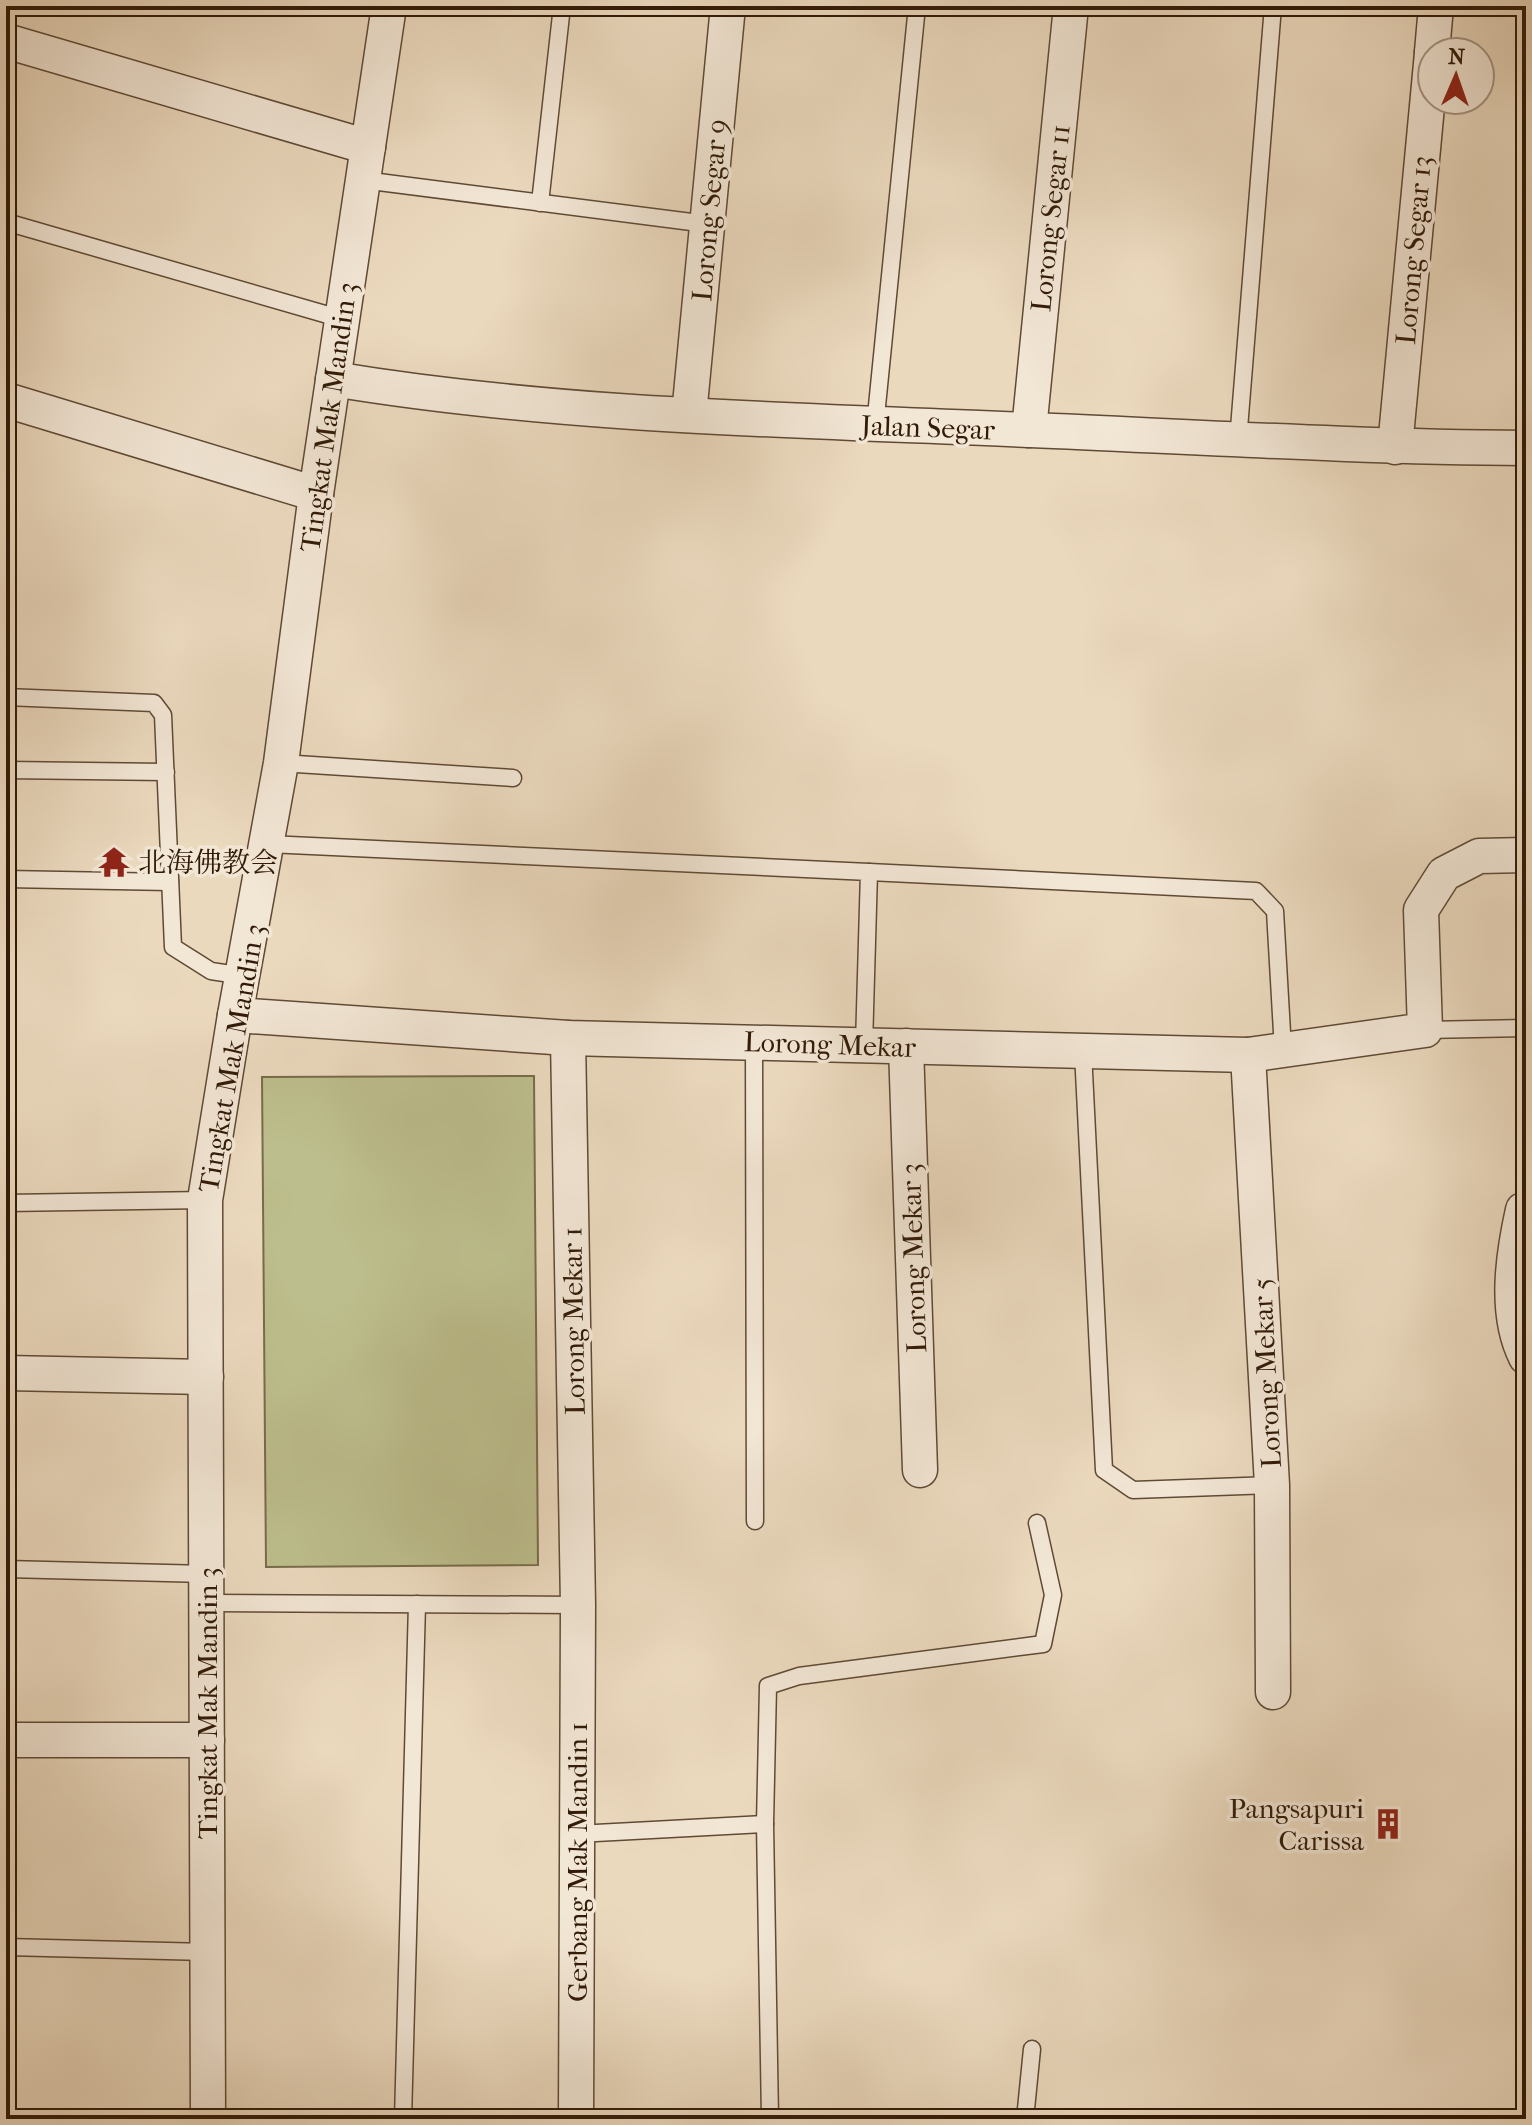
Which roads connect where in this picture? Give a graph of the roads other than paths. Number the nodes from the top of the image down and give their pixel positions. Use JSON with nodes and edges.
{"nodes":[{"id":1,"x":389,"y":6,"type":"edge"},
{"id":2,"x":562,"y":6,"type":"edge"},
{"id":3,"x":728,"y":6,"type":"edge"},
{"id":4,"x":917,"y":6,"type":"edge"},
{"id":5,"x":1071,"y":6,"type":"edge"},
{"id":6,"x":1273,"y":6,"type":"edge"},
{"id":7,"x":1436,"y":6,"type":"edge"},
{"id":8,"x":1433,"y":36,"type":"edge"},
{"id":9,"x":6,"y":41,"type":"edge"},
{"id":10,"x":1426,"y":116,"type":"edge"},
{"id":11,"x":365,"y":164,"type":"junction"},
{"id":12,"x":540,"y":203,"type":"junction"},
{"id":13,"x":6,"y":222,"type":"edge"},
{"id":14,"x":707,"y":224,"type":"junction"},
{"id":15,"x":342,"y":319,"type":"junction"},
{"id":16,"x":333,"y":379,"type":"junction"},
{"id":17,"x":6,"y":400,"type":"edge"},
{"id":18,"x":689,"y":415,"type":"junction"},
{"id":19,"x":875,"y":426,"type":"junction"},
{"id":20,"x":1029,"y":430,"type":"junction"},
{"id":21,"x":1238,"y":441,"type":"junction"},
{"id":22,"x":1395,"y":447,"type":"junction"},
{"id":23,"x":1526,"y":448,"type":"edge"},
{"id":24,"x":316,"y":494,"type":"junction"},
{"id":25,"x":6,"y":697,"type":"edge"},
{"id":26,"x":281,"y":763,"type":"junction"},
{"id":27,"x":6,"y":770,"type":"edge"},
{"id":28,"x":166,"y":772,"type":"junction"},
{"id":29,"x":513,"y":778,"type":"dead end"},
{"id":30,"x":268,"y":844,"type":"junction"},
{"id":31,"x":1526,"y":855,"type":"edge"},
{"id":32,"x":869,"y":872,"type":"junction"},
{"id":33,"x":6,"y":879,"type":"edge"},
{"id":34,"x":170,"y":882,"type":"junction"},
{"id":35,"x":244,"y":976,"type":"junction"},
{"id":36,"x":235,"y":1015,"type":"junction"},
{"id":37,"x":1526,"y":1028,"type":"edge"},
{"id":38,"x":1425,"y":1030,"type":"junction"},
{"id":39,"x":568,"y":1038,"type":"junction"},
{"id":40,"x":754,"y":1042,"type":"junction"},
{"id":41,"x":864,"y":1045,"type":"junction"},
{"id":42,"x":906,"y":1046,"type":"junction"},
{"id":43,"x":1283,"y":1050,"type":"junction"},
{"id":44,"x":1083,"y":1052,"type":"junction"},
{"id":45,"x":1248,"y":1055,"type":"junction"},
{"id":46,"x":205,"y":1200,"type":"junction"},
{"id":47,"x":6,"y":1203,"type":"edge"},
{"id":48,"x":1526,"y":1209,"type":"edge"},
{"id":49,"x":1526,"y":1357,"type":"edge"},
{"id":50,"x":6,"y":1373,"type":"edge"},
{"id":51,"x":206,"y":1377,"type":"junction"},
{"id":52,"x":920,"y":1470,"type":"dead end"},
{"id":53,"x":1272,"y":1485,"type":"junction"},
{"id":54,"x":755,"y":1521,"type":"dead end"},
{"id":55,"x":1037,"y":1523,"type":"dead end"},
{"id":56,"x":6,"y":1569,"type":"edge"},
{"id":57,"x":207,"y":1589,"type":"junction"},
{"id":58,"x":417,"y":1604,"type":"junction"},
{"id":59,"x":578,"y":1605,"type":"junction"},
{"id":60,"x":1273,"y":1692,"type":"dead end"},
{"id":61,"x":6,"y":1740,"type":"edge"},
{"id":62,"x":207,"y":1740,"type":"junction"},
{"id":63,"x":765,"y":1824,"type":"junction"},
{"id":64,"x":577,"y":1834,"type":"junction"},
{"id":65,"x":6,"y":1947,"type":"edge"},
{"id":66,"x":207,"y":1952,"type":"junction"},
{"id":67,"x":1032,"y":2049,"type":"dead end"},
{"id":68,"x":208,"y":2119,"type":"edge"},
{"id":69,"x":403,"y":2119,"type":"edge"},
{"id":70,"x":576,"y":2119,"type":"edge"},
{"id":71,"x":770,"y":2119,"type":"edge"},
{"id":72,"x":1025,"y":2119,"type":"edge"}],
"edges":[{"from":1,"to":11,"type":"street","name":"Tingkat Mak Mandin 3"},
{"from":2,"to":12,"type":"lane"},
{"from":3,"to":14,"type":"street","name":"Lorong Segar 9"},
{"from":4,"to":19,"type":"lane"},
{"from":5,"to":20,"type":"street","name":"Lorong Segar 11"},
{"from":6,"to":21,"type":"lane"},
{"from":7,"to":8,"type":"street","name":"Lorong Segar 13"},
{"from":9,"to":11,"type":"street"},
{"from":10,"to":22,"type":"street","name":"Lorong Segar 13"},
{"from":11,"to":12,"type":"lane"},
{"from":11,"to":15,"type":"street","name":"Tingkat Mak Mandin 3"},
{"from":12,"to":14,"type":"lane"},
{"from":13,"to":15,"type":"lane"},
{"from":14,"to":18,"type":"street","name":"Lorong Segar 9"},
{"from":15,"to":16,"type":"street","name":"Tingkat Mak Mandin 3"},
{"from":16,"to":18,"type":"street","name":"Jalan Segar"},
{"from":16,"to":24,"type":"street","name":"Tingkat Mak Mandin 3"},
{"from":17,"to":24,"type":"street"},
{"from":18,"to":19,"type":"street","name":"Jalan Segar"},
{"from":19,"to":20,"type":"street","name":"Jalan Segar"},
{"from":20,"to":21,"type":"street","name":"Jalan Segar"},
{"from":21,"to":22,"type":"street","name":"Jalan Segar"},
{"from":22,"to":23,"type":"street","name":"Jalan Segar"},
{"from":24,"to":26,"type":"street","name":"Tingkat Mak Mandin 3"},
{"from":25,"to":28,"type":"lane"},
{"from":26,"to":29,"type":"lane"},
{"from":26,"to":30,"type":"street","name":"Tingkat Mak Mandin 3"},
{"from":27,"to":28,"type":"lane"},
{"from":28,"to":34,"type":"lane"},
{"from":30,"to":32,"type":"lane"},
{"from":30,"to":35,"type":"street","name":"Tingkat Mak Mandin 3"},
{"from":31,"to":38,"type":"street"},
{"from":32,"to":41,"type":"lane"},
{"from":32,"to":43,"type":"lane"},
{"from":33,"to":34,"type":"lane"},
{"from":34,"to":35,"type":"lane"},
{"from":35,"to":36,"type":"street","name":"Tingkat Mak Mandin 3"},
{"from":36,"to":39,"type":"street","name":"Lorong Mekar"},
{"from":36,"to":46,"type":"street","name":"Tingkat Mak Mandin 3"},
{"from":37,"to":38,"type":"lane"},
{"from":38,"to":43,"type":"street","name":"Lorong Mekar"},
{"from":39,"to":40,"type":"street","name":"Lorong Mekar"},
{"from":39,"to":59,"type":"street","name":"Lorong Mekar 1"},
{"from":40,"to":41,"type":"street","name":"Lorong Mekar"},
{"from":40,"to":54,"type":"lane"},
{"from":41,"to":42,"type":"street","name":"Lorong Mekar"},
{"from":42,"to":44,"type":"street","name":"Lorong Mekar"},
{"from":42,"to":52,"type":"street","name":"Lorong Mekar 3"},
{"from":43,"to":45,"type":"street","name":"Lorong Mekar"},
{"from":44,"to":45,"type":"street","name":"Lorong Mekar"},
{"from":44,"to":53,"type":"lane"},
{"from":45,"to":53,"type":"street","name":"Lorong Mekar 5"},
{"from":46,"to":47,"type":"lane"},
{"from":46,"to":51,"type":"street","name":"Tingkat Mak Mandin 3"},
{"from":48,"to":49,"type":"street"},
{"from":50,"to":51,"type":"street"},
{"from":51,"to":57,"type":"street","name":"Tingkat Mak Mandin 3"},
{"from":53,"to":60,"type":"street","name":"Lorong Mekar 5"},
{"from":55,"to":63,"type":"lane"},
{"from":56,"to":57,"type":"lane"},
{"from":57,"to":58,"type":"lane"},
{"from":57,"to":62,"type":"street","name":"Tingkat Mak Mandin 3"},
{"from":58,"to":59,"type":"lane"},
{"from":58,"to":69,"type":"lane"},
{"from":59,"to":64,"type":"street","name":"Gerbang Mak Mandin 1"},
{"from":61,"to":62,"type":"street"},
{"from":62,"to":66,"type":"street","name":"Tingkat Mak Mandin 3"},
{"from":63,"to":64,"type":"lane"},
{"from":63,"to":71,"type":"lane"},
{"from":64,"to":70,"type":"street","name":"Gerbang Mak Mandin 1"},
{"from":65,"to":66,"type":"lane"},
{"from":66,"to":68,"type":"street","name":"Tingkat Mak Mandin 3"},
{"from":67,"to":72,"type":"lane"}]}
